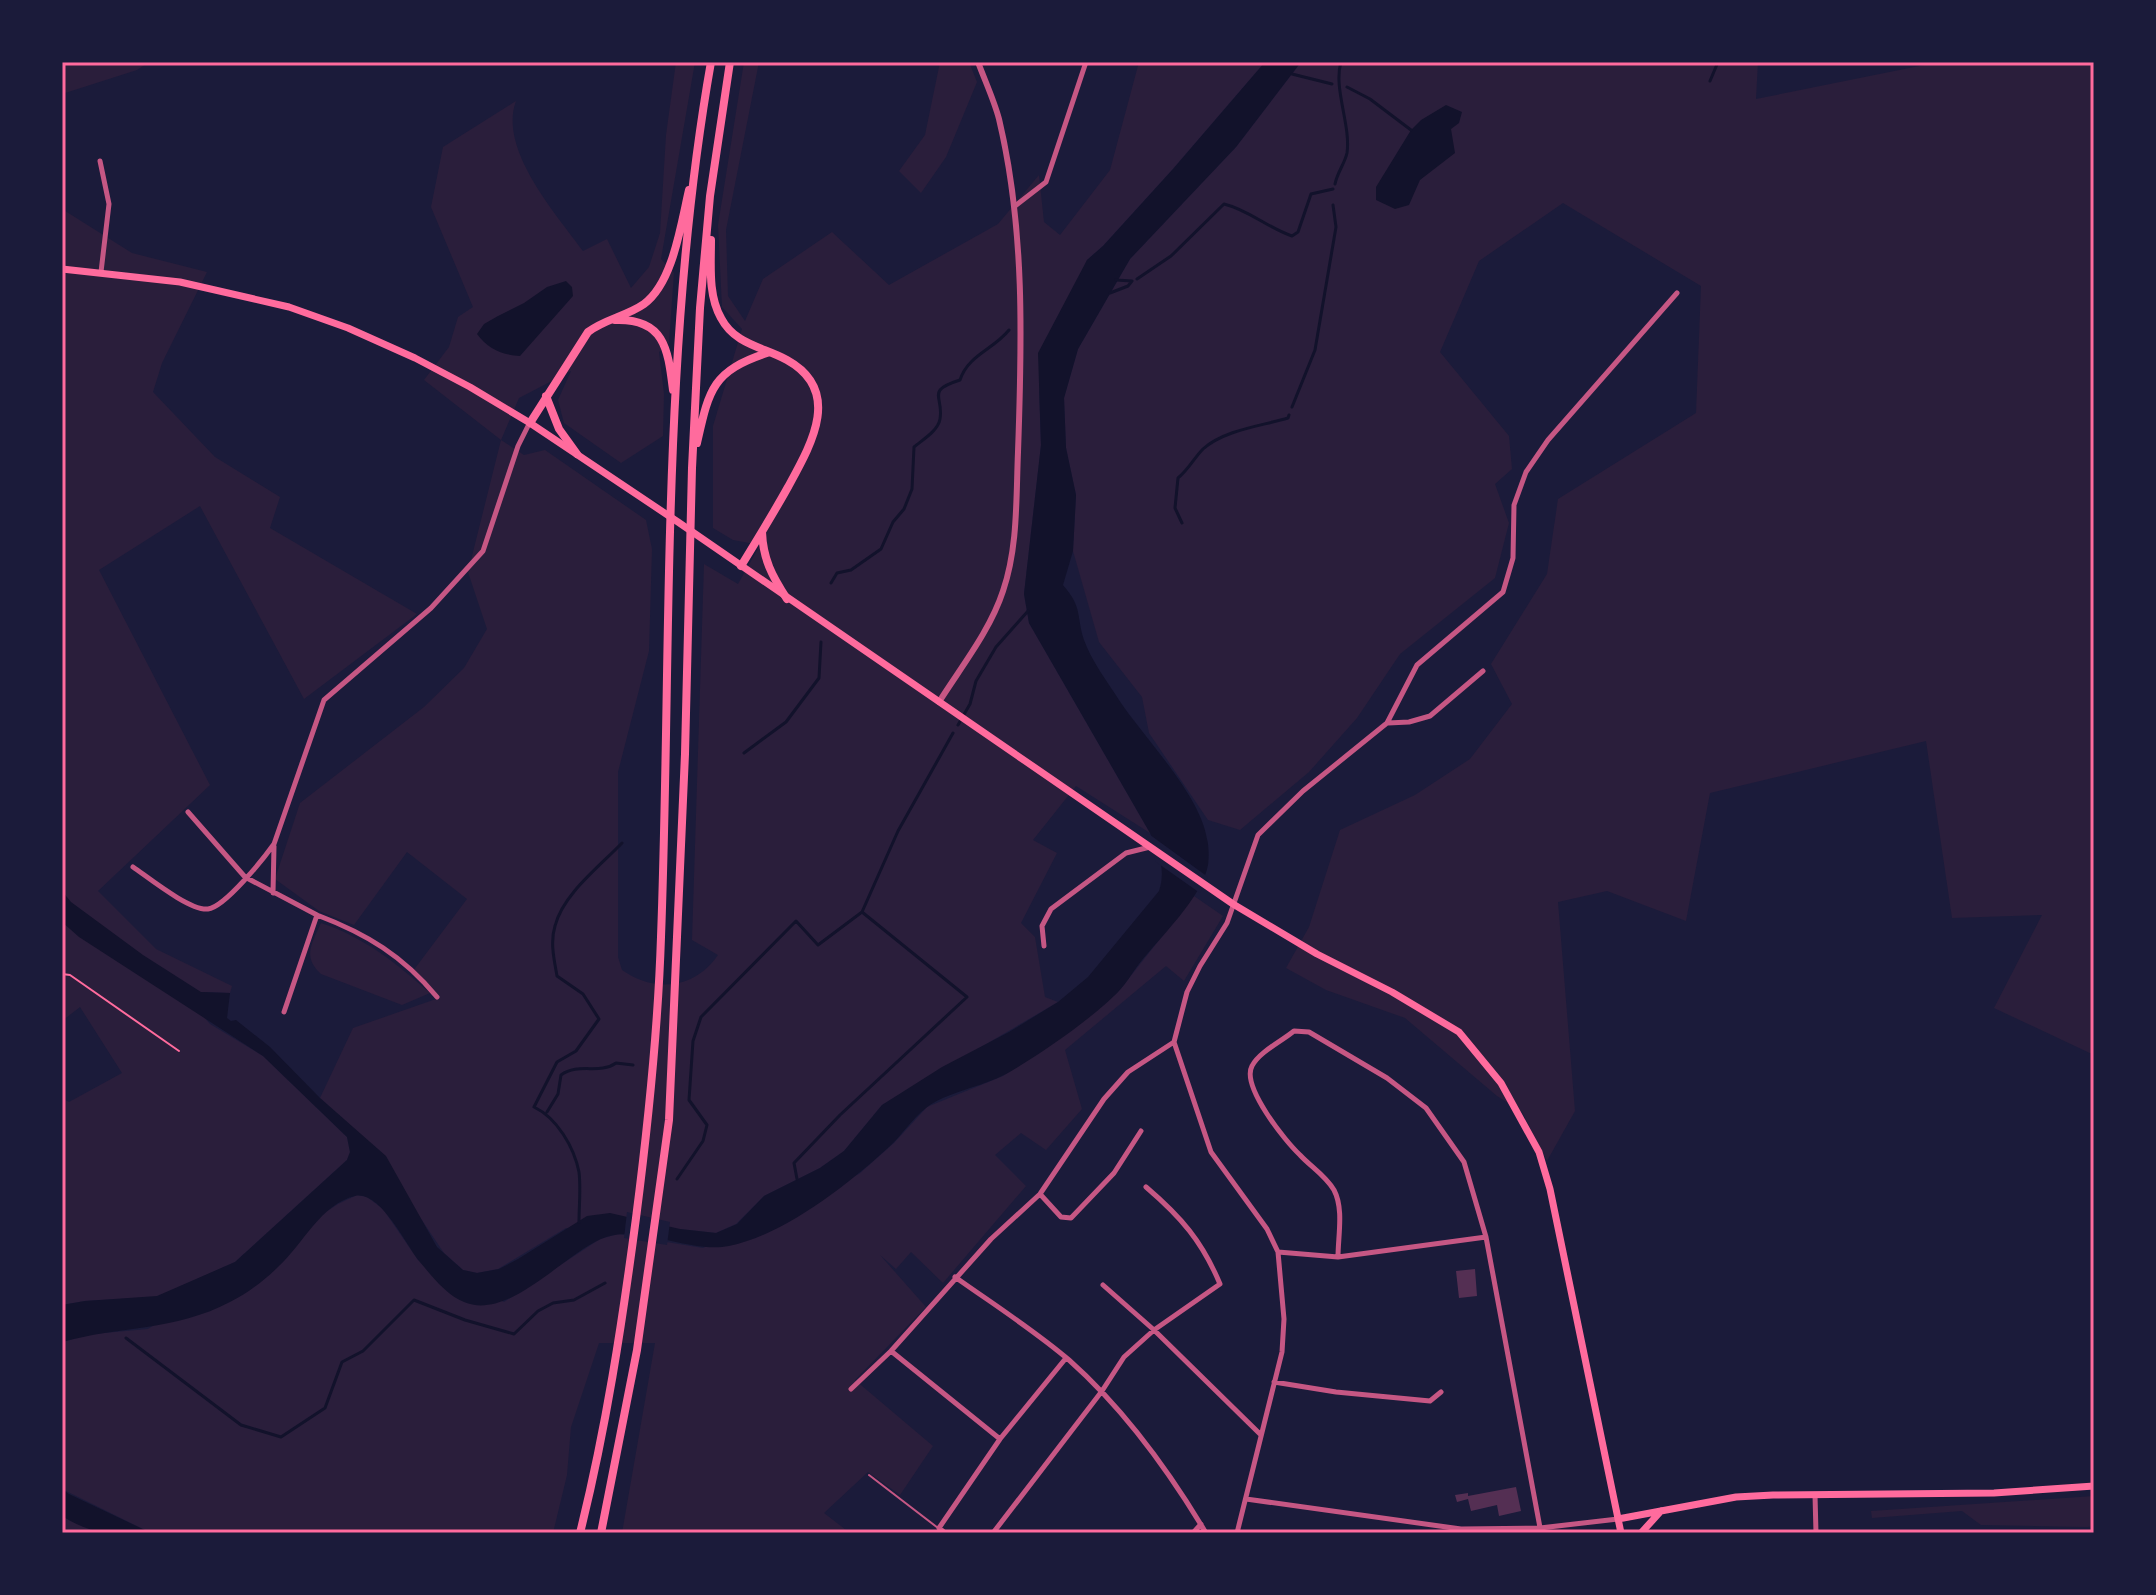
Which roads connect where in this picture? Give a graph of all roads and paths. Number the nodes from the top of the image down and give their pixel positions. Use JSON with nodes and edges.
{"nodes":[{"id":1,"x":711,"y":62,"type":"edge"},
{"id":2,"x":730,"y":62,"type":"edge"},
{"id":3,"x":978,"y":62,"type":"edge"},
{"id":4,"x":1086,"y":62,"type":"edge"},
{"id":5,"x":698,"y":150,"type":"junction"},
{"id":6,"x":100,"y":161,"type":"dead end"},
{"id":7,"x":710,"y":196,"type":"junction"},
{"id":8,"x":1015,"y":206,"type":"junction"},
{"id":9,"x":62,"y":269,"type":"edge"},
{"id":10,"x":101,"y":272,"type":"junction"},
{"id":11,"x":1677,"y":293,"type":"dead end"},
{"id":12,"x":605,"y":322,"type":"junction"},
{"id":13,"x":767,"y":353,"type":"junction"},
{"id":14,"x":546,"y":396,"type":"junction"},
{"id":15,"x":675,"y":415,"type":"junction"},
{"id":16,"x":530,"y":423,"type":"junction"},
{"id":17,"x":577,"y":454,"type":"junction"},
{"id":18,"x":692,"y":468,"type":"junction"},
{"id":19,"x":762,"y":531,"type":"junction"},
{"id":20,"x":741,"y":566,"type":"junction"},
{"id":21,"x":787,"y":599,"type":"junction"},
{"id":22,"x":1483,"y":671,"type":"dead end"},
{"id":23,"x":939,"y":702,"type":"junction"},
{"id":24,"x":1387,"y":723,"type":"junction"},
{"id":25,"x":188,"y":812,"type":"dead end"},
{"id":26,"x":274,"y":844,"type":"junction"},
{"id":27,"x":1150,"y":847,"type":"junction"},
{"id":28,"x":133,"y":867,"type":"dead end"},
{"id":29,"x":245,"y":877,"type":"junction"},
{"id":30,"x":273,"y":893,"type":"junction"},
{"id":31,"x":1233,"y":904,"type":"junction"},
{"id":32,"x":317,"y":915,"type":"junction"},
{"id":33,"x":1044,"y":946,"type":"dead end"},
{"id":34,"x":62,"y":974,"type":"edge"},
{"id":35,"x":437,"y":997,"type":"dead end"},
{"id":36,"x":284,"y":1012,"type":"dead end"},
{"id":37,"x":1174,"y":1042,"type":"junction"},
{"id":38,"x":179,"y":1051,"type":"dead end"},
{"id":39,"x":1141,"y":1131,"type":"dead end"},
{"id":40,"x":1146,"y":1187,"type":"dead end"},
{"id":41,"x":1040,"y":1194,"type":"junction"},
{"id":42,"x":1486,"y":1237,"type":"junction"},
{"id":43,"x":1278,"y":1252,"type":"junction"},
{"id":44,"x":1338,"y":1257,"type":"junction"},
{"id":45,"x":955,"y":1277,"type":"junction"},
{"id":46,"x":1103,"y":1285,"type":"dead end"},
{"id":47,"x":1154,"y":1330,"type":"junction"},
{"id":48,"x":891,"y":1351,"type":"junction"},
{"id":49,"x":1066,"y":1358,"type":"junction"},
{"id":50,"x":1274,"y":1382,"type":"junction"},
{"id":51,"x":851,"y":1389,"type":"dead end"},
{"id":52,"x":1102,"y":1391,"type":"junction"},
{"id":53,"x":1441,"y":1392,"type":"dead end"},
{"id":54,"x":1261,"y":1434,"type":"junction"},
{"id":55,"x":1000,"y":1439,"type":"junction"},
{"id":56,"x":869,"y":1475,"type":"dead end"},
{"id":57,"x":2094,"y":1486,"type":"edge"},
{"id":58,"x":1815,"y":1494,"type":"junction"},
{"id":59,"x":1246,"y":1499,"type":"junction"},
{"id":60,"x":1661,"y":1511,"type":"junction"},
{"id":61,"x":1618,"y":1519,"type":"junction"},
{"id":62,"x":1405,"y":1523,"type":"junction"},
{"id":63,"x":1201,"y":1524,"type":"junction"},
{"id":64,"x":939,"y":1528,"type":"junction"},
{"id":65,"x":1541,"y":1531,"type":"edge"},
{"id":66,"x":580,"y":1533,"type":"edge"},
{"id":67,"x":601,"y":1533,"type":"edge"},
{"id":68,"x":945,"y":1533,"type":"edge"},
{"id":69,"x":993,"y":1533,"type":"edge"},
{"id":70,"x":1193,"y":1533,"type":"edge"},
{"id":71,"x":1206,"y":1533,"type":"edge"},
{"id":72,"x":1237,"y":1533,"type":"edge"},
{"id":73,"x":1404,"y":1533,"type":"edge"},
{"id":74,"x":1621,"y":1533,"type":"edge"},
{"id":75,"x":1641,"y":1533,"type":"edge"},
{"id":76,"x":1816,"y":1533,"type":"edge"}],
"edges":[{"from":1,"to":5,"type":"highway"},
{"from":2,"to":7,"type":"highway"},
{"from":3,"to":8,"type":"street"},
{"from":4,"to":8,"type":"street"},
{"from":5,"to":12,"type":"highway"},
{"from":5,"to":15,"type":"highway"},
{"from":6,"to":10,"type":"street"},
{"from":7,"to":13,"type":"highway"},
{"from":7,"to":18,"type":"highway"},
{"from":8,"to":23,"type":"street"},
{"from":9,"to":10,"type":"main road"},
{"from":10,"to":16,"type":"main road"},
{"from":11,"to":24,"type":"street"},
{"from":12,"to":14,"type":"highway"},
{"from":12,"to":15,"type":"highway"},
{"from":13,"to":18,"type":"highway"},
{"from":13,"to":19,"type":"highway"},
{"from":14,"to":16,"type":"highway"},
{"from":14,"to":17,"type":"highway"},
{"from":15,"to":66,"type":"highway"},
{"from":16,"to":17,"type":"main road"},
{"from":16,"to":26,"type":"street"},
{"from":17,"to":20,"type":"main road"},
{"from":18,"to":67,"type":"highway"},
{"from":19,"to":20,"type":"highway"},
{"from":19,"to":21,"type":"highway"},
{"from":20,"to":21,"type":"main road"},
{"from":21,"to":23,"type":"main road"},
{"from":22,"to":24,"type":"street"},
{"from":23,"to":27,"type":"main road"},
{"from":24,"to":31,"type":"street"},
{"from":25,"to":29,"type":"street"},
{"from":26,"to":29,"type":"street"},
{"from":26,"to":30,"type":"street"},
{"from":27,"to":31,"type":"main road"},
{"from":27,"to":33,"type":"street"},
{"from":28,"to":29,"type":"street"},
{"from":29,"to":30,"type":"street"},
{"from":30,"to":32,"type":"street"},
{"from":31,"to":37,"type":"street"},
{"from":31,"to":61,"type":"main road"},
{"from":32,"to":35,"type":"street"},
{"from":32,"to":36,"type":"street"},
{"from":34,"to":38,"type":"path"},
{"from":37,"to":41,"type":"street"},
{"from":37,"to":43,"type":"street"},
{"from":39,"to":41,"type":"street"},
{"from":40,"to":47,"type":"street"},
{"from":41,"to":45,"type":"street"},
{"from":42,"to":44,"type":"street"},
{"from":42,"to":44,"type":"street"},
{"from":42,"to":65,"type":"street"},
{"from":43,"to":44,"type":"street"},
{"from":43,"to":50,"type":"street"},
{"from":45,"to":48,"type":"street"},
{"from":45,"to":49,"type":"street"},
{"from":46,"to":47,"type":"street"},
{"from":47,"to":52,"type":"street"},
{"from":47,"to":54,"type":"street"},
{"from":48,"to":51,"type":"street"},
{"from":48,"to":55,"type":"street"},
{"from":49,"to":52,"type":"street"},
{"from":49,"to":55,"type":"street"},
{"from":50,"to":53,"type":"street"},
{"from":50,"to":54,"type":"street"},
{"from":52,"to":63,"type":"street"},
{"from":52,"to":69,"type":"street"},
{"from":54,"to":59,"type":"street"},
{"from":55,"to":64,"type":"street"},
{"from":56,"to":64,"type":"lane"},
{"from":57,"to":58,"type":"main road"},
{"from":58,"to":60,"type":"main road"},
{"from":58,"to":76,"type":"street"},
{"from":59,"to":62,"type":"street"},
{"from":59,"to":72,"type":"street"},
{"from":60,"to":61,"type":"main road"},
{"from":60,"to":75,"type":"main road"},
{"from":61,"to":65,"type":"street"},
{"from":61,"to":74,"type":"main road"},
{"from":62,"to":65,"type":"street"},
{"from":62,"to":73,"type":"street"},
{"from":63,"to":70,"type":"street"},
{"from":63,"to":71,"type":"street"},
{"from":64,"to":68,"type":"street"}]}
